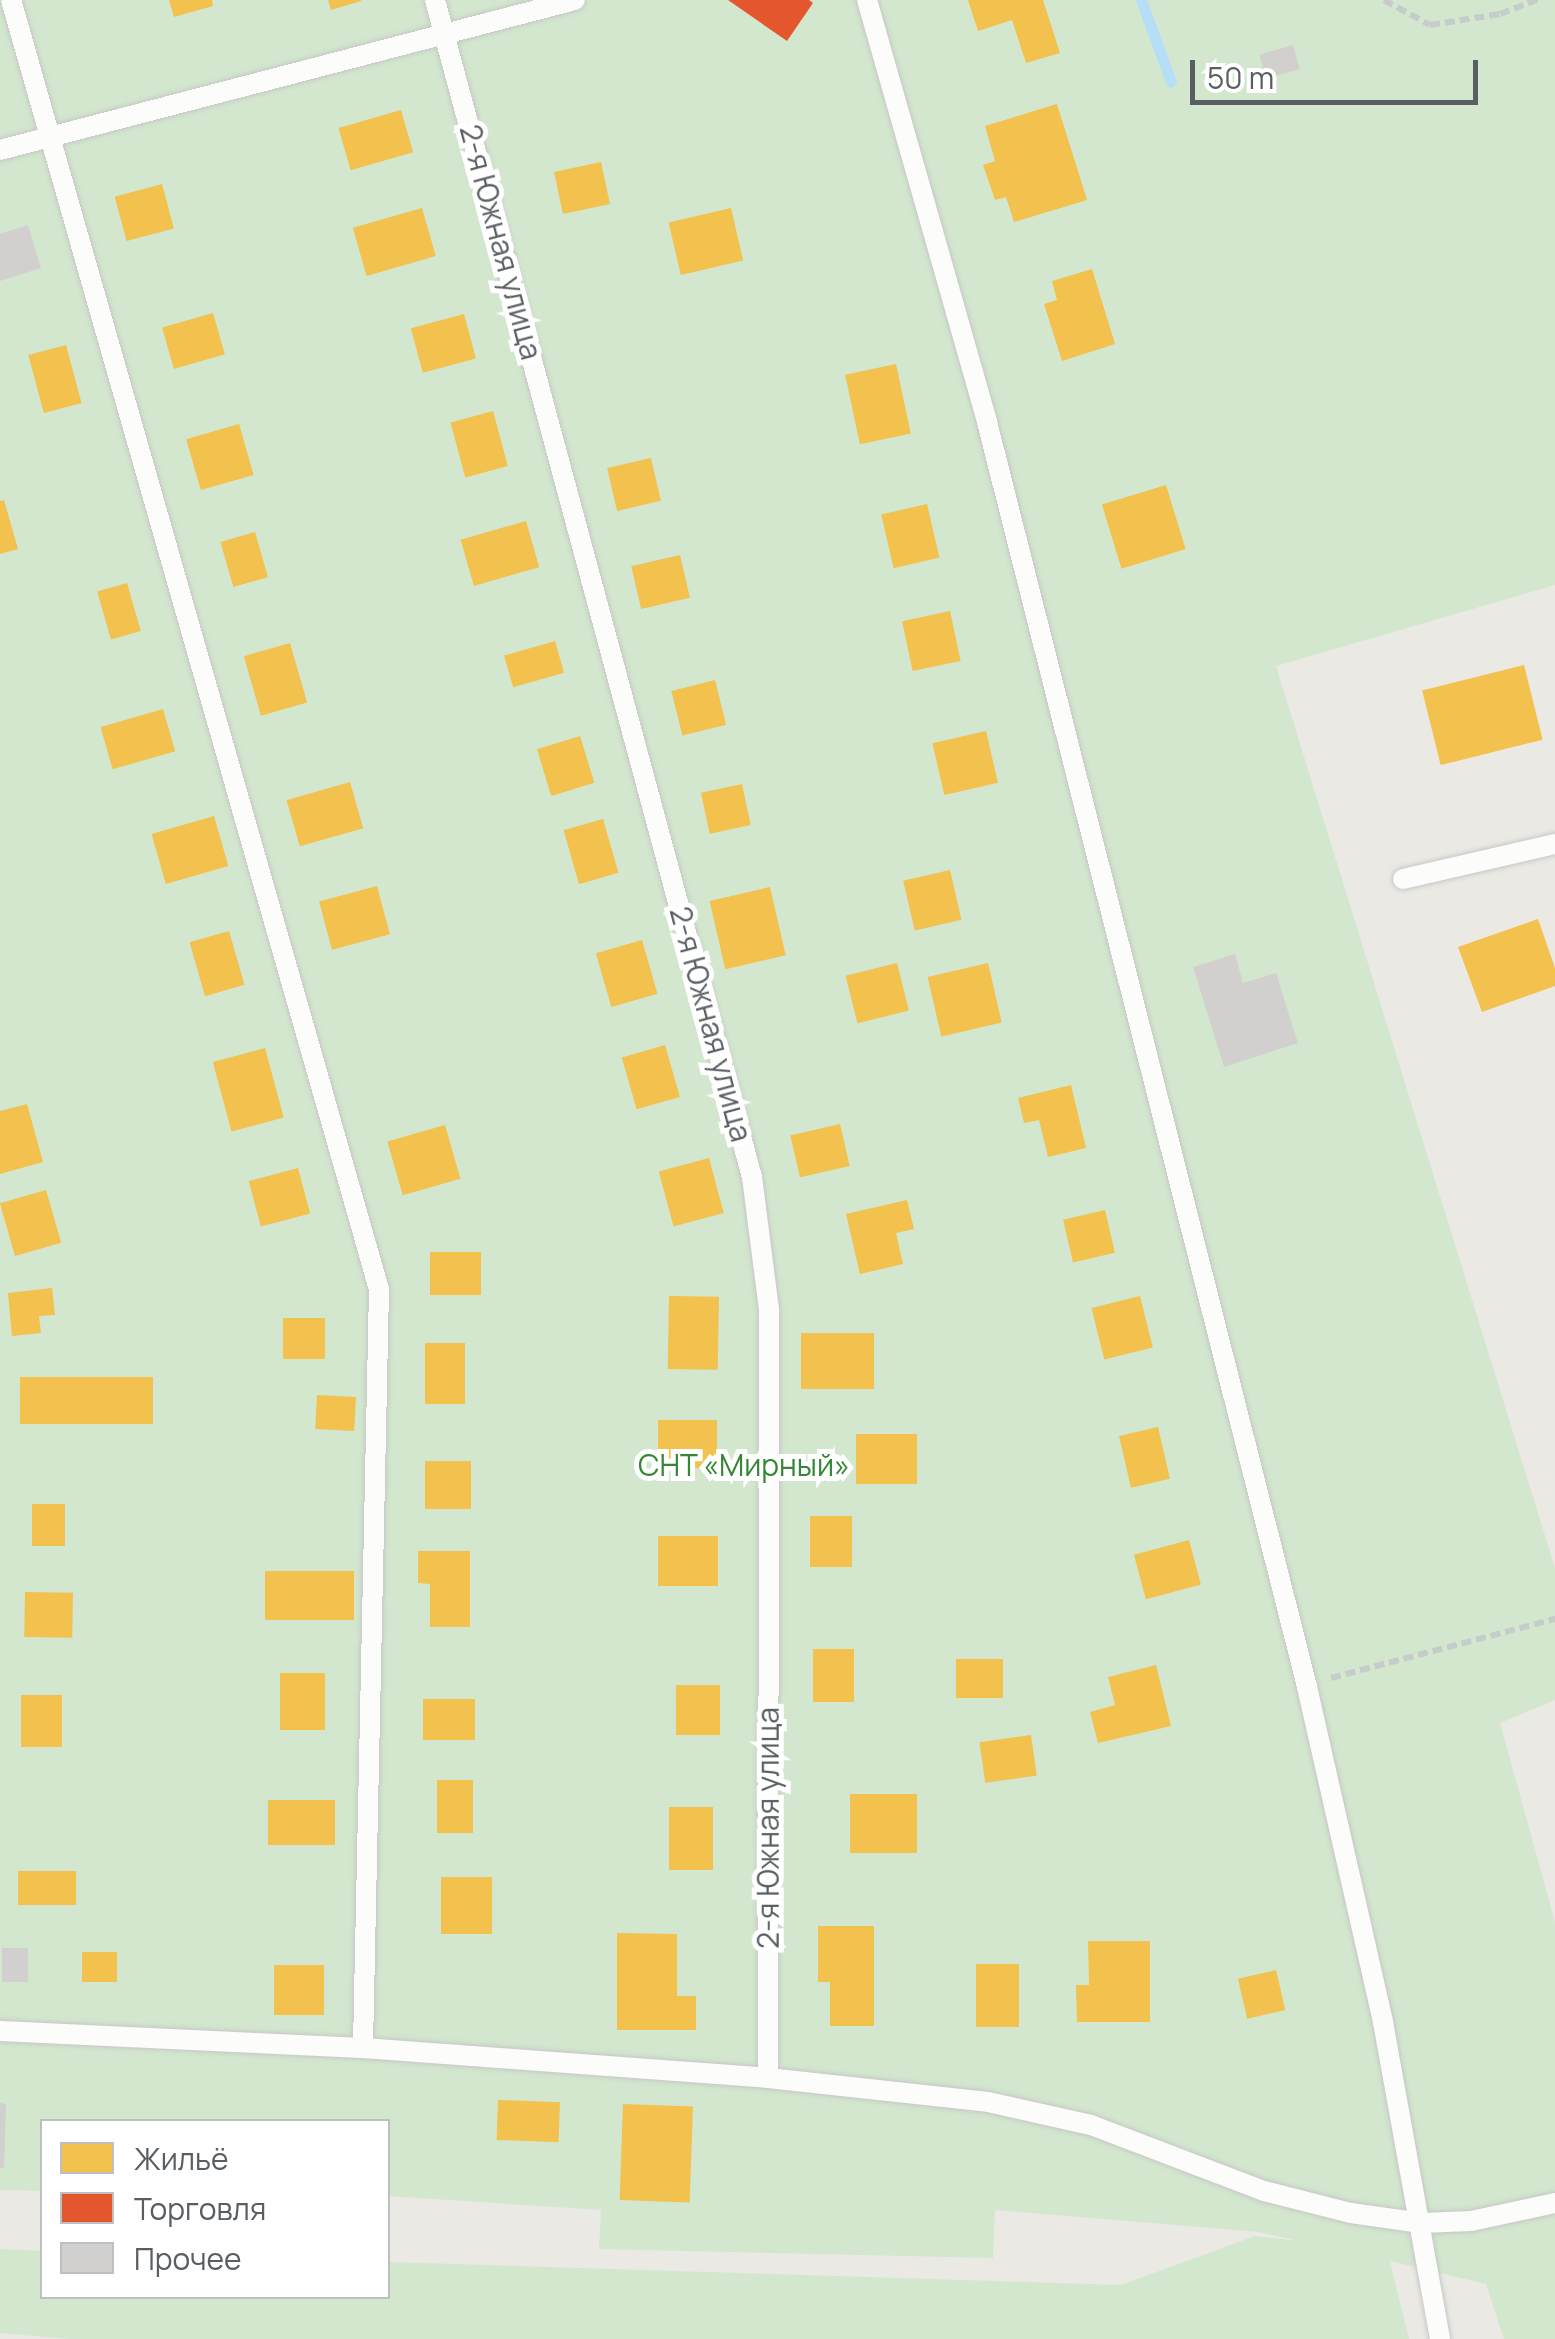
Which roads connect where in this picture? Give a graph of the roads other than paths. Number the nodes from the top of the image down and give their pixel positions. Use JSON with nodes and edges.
{"nodes":[{"id":1,"x":12,"y":0,"type":"edge"},
{"id":2,"x":436,"y":0,"type":"edge"},
{"id":3,"x":575,"y":0,"type":"edge"},
{"id":4,"x":867,"y":0,"type":"edge"},
{"id":5,"x":445,"y":32,"type":"junction"},
{"id":6,"x":50,"y":136,"type":"junction"},
{"id":7,"x":0,"y":150,"type":"edge"},
{"id":8,"x":1555,"y":844,"type":"edge"},
{"id":9,"x":1402,"y":879,"type":"dead end"},
{"id":10,"x":0,"y":2031,"type":"edge"},
{"id":11,"x":363,"y":2048,"type":"junction"},
{"id":12,"x":768,"y":2078,"type":"junction"},
{"id":13,"x":1555,"y":2204,"type":"edge"},
{"id":14,"x":1421,"y":2222,"type":"junction"},
{"id":15,"x":1440,"y":2339,"type":"edge"}],
"edges":[{"from":1,"to":6,"type":"lane"},
{"from":2,"to":5,"type":"lane","name":"2-я Южная улица"},
{"from":3,"to":5,"type":"lane"},
{"from":4,"to":14,"type":"lane"},
{"from":5,"to":6,"type":"lane"},
{"from":5,"to":12,"type":"lane","name":"2-я Южная улица"},
{"from":6,"to":7,"type":"lane"},
{"from":6,"to":11,"type":"lane"},
{"from":8,"to":9,"type":"lane"},
{"from":10,"to":11,"type":"lane"},
{"from":11,"to":12,"type":"lane"},
{"from":12,"to":14,"type":"lane"},
{"from":13,"to":14,"type":"lane"},
{"from":14,"to":15,"type":"lane"}]}
